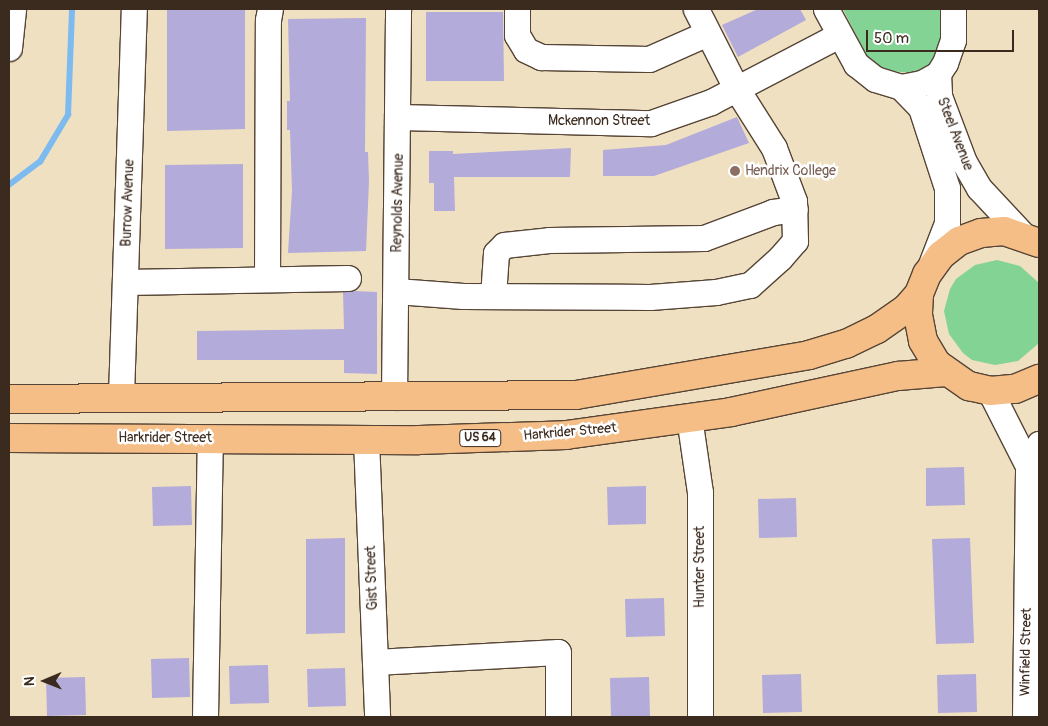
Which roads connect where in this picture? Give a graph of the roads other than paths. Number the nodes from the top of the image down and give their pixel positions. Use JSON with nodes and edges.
{"nodes":[{"id":1,"x":13,"y":9,"type":"edge"},
{"id":2,"x":134,"y":9,"type":"edge"},
{"id":3,"x":270,"y":9,"type":"edge"},
{"id":4,"x":398,"y":9,"type":"edge"},
{"id":5,"x":517,"y":9,"type":"edge"},
{"id":6,"x":696,"y":9,"type":"edge"},
{"id":7,"x":826,"y":9,"type":"edge"},
{"id":8,"x":953,"y":9,"type":"edge"},
{"id":9,"x":708,"y":33,"type":"junction"},
{"id":10,"x":839,"y":35,"type":"junction"},
{"id":11,"x":9,"y":48,"type":"edge"},
{"id":12,"x":938,"y":74,"type":"junction"},
{"id":13,"x":901,"y":87,"type":"junction"},
{"id":14,"x":736,"y":88,"type":"junction"},
{"id":15,"x":399,"y":117,"type":"junction"},
{"id":16,"x":795,"y":209,"type":"junction"},
{"id":17,"x":1034,"y":240,"type":"edge"},
{"id":18,"x":348,"y":278,"type":"dead end"},
{"id":19,"x":267,"y":279,"type":"junction"},
{"id":20,"x":125,"y":282,"type":"junction"},
{"id":21,"x":923,"y":284,"type":"junction"},
{"id":22,"x":396,"y":291,"type":"junction"},
{"id":23,"x":493,"y":296,"type":"junction"},
{"id":24,"x":946,"y":372,"type":"junction"},
{"id":25,"x":1039,"y":379,"type":"edge"},
{"id":26,"x":990,"y":391,"type":"junction"},
{"id":27,"x":121,"y":396,"type":"junction"},
{"id":28,"x":394,"y":397,"type":"junction"},
{"id":29,"x":9,"y":399,"type":"edge"},
{"id":30,"x":689,"y":417,"type":"junction"},
{"id":31,"x":9,"y":438,"type":"edge"},
{"id":32,"x":210,"y":439,"type":"junction"},
{"id":33,"x":366,"y":439,"type":"junction"},
{"id":34,"x":1039,"y":444,"type":"edge"},
{"id":35,"x":1028,"y":466,"type":"junction"},
{"id":36,"x":1034,"y":500,"type":"edge"},
{"id":37,"x":375,"y":662,"type":"junction"},
{"id":38,"x":205,"y":717,"type":"edge"},
{"id":39,"x":377,"y":717,"type":"edge"},
{"id":40,"x":558,"y":717,"type":"edge"},
{"id":41,"x":700,"y":717,"type":"edge"},
{"id":42,"x":1026,"y":717,"type":"edge"}],
"edges":[{"from":1,"to":11,"type":"street"},
{"from":2,"to":20,"type":"street","name":"Burrow Avenue"},
{"from":3,"to":19,"type":"street"},
{"from":4,"to":15,"type":"street","name":"Reynolds Avenue"},
{"from":5,"to":9,"type":"street"},
{"from":6,"to":9,"type":"street"},
{"from":7,"to":10,"type":"street"},
{"from":8,"to":12,"type":"street"},
{"from":9,"to":14,"type":"street"},
{"from":10,"to":13,"type":"street"},
{"from":10,"to":14,"type":"street","name":"Mckennon Street"},
{"from":12,"to":13,"type":"street"},
{"from":12,"to":17,"type":"street","name":"Steel Avenue"},
{"from":13,"to":21,"type":"street","name":"Steel Avenue"},
{"from":14,"to":15,"type":"street","name":"Mckennon Street"},
{"from":14,"to":16,"type":"street"},
{"from":15,"to":22,"type":"street","name":"Reynolds Avenue"},
{"from":16,"to":23,"type":"street"},
{"from":16,"to":23,"type":"street"},
{"from":17,"to":21,"type":"main road"},
{"from":18,"to":19,"type":"street"},
{"from":19,"to":20,"type":"street"},
{"from":20,"to":27,"type":"street","name":"Burrow Avenue"},
{"from":21,"to":24,"type":"main road"},
{"from":21,"to":28,"type":"main road"},
{"from":22,"to":23,"type":"street"},
{"from":22,"to":28,"type":"street","name":"Reynolds Avenue"},
{"from":24,"to":26,"type":"main road"},
{"from":24,"to":30,"type":"main road","name":"Harkrider Street","number":"US 64"},
{"from":25,"to":26,"type":"main road"},
{"from":26,"to":35,"type":"street","name":"Winfield Street"},
{"from":27,"to":28,"type":"main road"},
{"from":27,"to":29,"type":"main road"},
{"from":30,"to":33,"type":"main road","name":"Harkrider Street","number":"US 64"},
{"from":30,"to":41,"type":"street","name":"Hunter Street"},
{"from":31,"to":32,"type":"main road","name":"Harkrider Street","number":"US 64"},
{"from":32,"to":33,"type":"main road","name":"Harkrider Street","number":"US 64"},
{"from":32,"to":38,"type":"street"},
{"from":33,"to":37,"type":"street","name":"Gist Street"},
{"from":34,"to":35,"type":"street","name":"Winfield Street"},
{"from":35,"to":36,"type":"street","name":"Winfield Street"},
{"from":36,"to":42,"type":"street","name":"Winfield Street"},
{"from":37,"to":39,"type":"street","name":"Gist Street"},
{"from":37,"to":40,"type":"street"}]}
